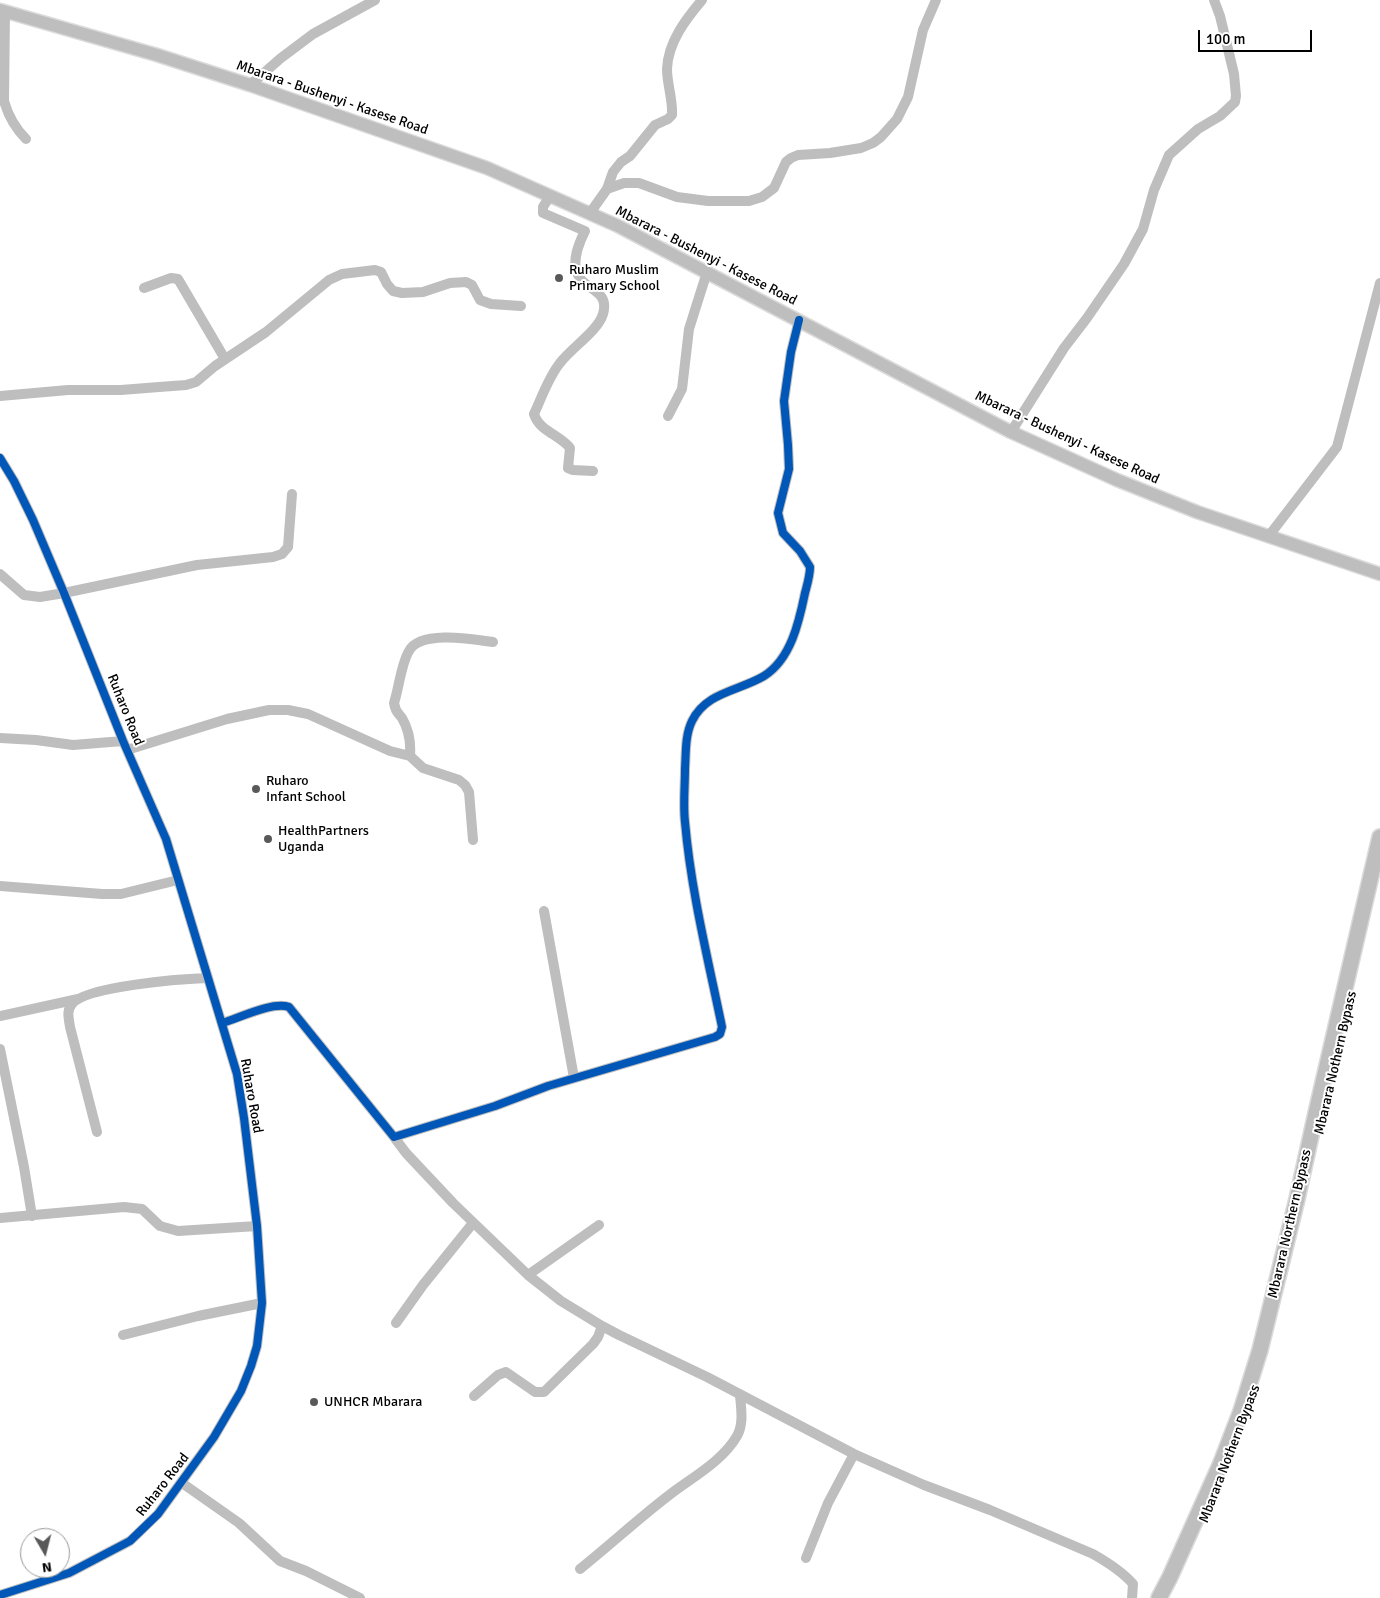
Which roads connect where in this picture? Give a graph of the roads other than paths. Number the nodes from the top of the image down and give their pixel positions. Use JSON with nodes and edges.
{"nodes":[{"id":1,"x":375,"y":0,"type":"edge"},
{"id":2,"x":702,"y":0,"type":"edge"},
{"id":3,"x":936,"y":0,"type":"edge"},
{"id":4,"x":1214,"y":0,"type":"edge"},
{"id":5,"x":2,"y":11,"type":"edge"},
{"id":6,"x":250,"y":85,"type":"junction"},
{"id":7,"x":26,"y":139,"type":"dead end"},
{"id":8,"x":607,"y":189,"type":"junction"},
{"id":9,"x":550,"y":196,"type":"junction"},
{"id":10,"x":590,"y":214,"type":"junction"},
{"id":11,"x":707,"y":272,"type":"junction"},
{"id":12,"x":1380,"y":283,"type":"edge"},
{"id":13,"x":144,"y":288,"type":"dead end"},
{"id":14,"x":521,"y":306,"type":"dead end"},
{"id":15,"x":799,"y":320,"type":"junction"},
{"id":16,"x":225,"y":359,"type":"junction"},
{"id":17,"x":0,"y":396,"type":"edge"},
{"id":18,"x":668,"y":416,"type":"dead end"},
{"id":19,"x":1011,"y":432,"type":"junction"},
{"id":20,"x":0,"y":458,"type":"edge"},
{"id":21,"x":593,"y":471,"type":"dead end"},
{"id":22,"x":292,"y":494,"type":"dead end"},
{"id":23,"x":1268,"y":537,"type":"junction"},
{"id":24,"x":0,"y":574,"type":"edge"},
{"id":25,"x":1380,"y":574,"type":"edge"},
{"id":26,"x":64,"y":593,"type":"junction"},
{"id":27,"x":493,"y":642,"type":"dead end"},
{"id":28,"x":0,"y":738,"type":"edge"},
{"id":29,"x":125,"y":746,"type":"junction"},
{"id":30,"x":410,"y":756,"type":"junction"},
{"id":31,"x":1380,"y":837,"type":"edge"},
{"id":32,"x":473,"y":840,"type":"dead end"},
{"id":33,"x":1380,"y":866,"type":"edge"},
{"id":34,"x":178,"y":880,"type":"junction"},
{"id":35,"x":0,"y":886,"type":"edge"},
{"id":36,"x":544,"y":911,"type":"dead end"},
{"id":37,"x":207,"y":978,"type":"junction"},
{"id":38,"x":79,"y":998,"type":"junction"},
{"id":39,"x":0,"y":1016,"type":"edge"},
{"id":40,"x":222,"y":1023,"type":"junction"},
{"id":41,"x":0,"y":1049,"type":"edge"},
{"id":42,"x":574,"y":1078,"type":"junction"},
{"id":43,"x":97,"y":1132,"type":"dead end"},
{"id":44,"x":394,"y":1137,"type":"junction"},
{"id":45,"x":32,"y":1216,"type":"junction"},
{"id":46,"x":0,"y":1218,"type":"edge"},
{"id":47,"x":473,"y":1223,"type":"junction"},
{"id":48,"x":599,"y":1225,"type":"dead end"},
{"id":49,"x":257,"y":1226,"type":"junction"},
{"id":50,"x":528,"y":1275,"type":"junction"},
{"id":51,"x":262,"y":1303,"type":"junction"},
{"id":52,"x":396,"y":1323,"type":"dead end"},
{"id":53,"x":602,"y":1326,"type":"junction"},
{"id":54,"x":123,"y":1335,"type":"dead end"},
{"id":55,"x":740,"y":1394,"type":"junction"},
{"id":56,"x":474,"y":1396,"type":"dead end"},
{"id":57,"x":854,"y":1454,"type":"junction"},
{"id":58,"x":182,"y":1482,"type":"junction"},
{"id":59,"x":806,"y":1558,"type":"dead end"},
{"id":60,"x":580,"y":1569,"type":"dead end"},
{"id":61,"x":0,"y":1595,"type":"edge"},
{"id":62,"x":360,"y":1598,"type":"edge"},
{"id":63,"x":1132,"y":1598,"type":"edge"},
{"id":64,"x":1159,"y":1598,"type":"edge"},
{"id":65,"x":1169,"y":1598,"type":"edge"}],
"edges":[{"from":1,"to":6,"type":"street"},
{"from":2,"to":8,"type":"street"},
{"from":3,"to":8,"type":"street"},
{"from":4,"to":19,"type":"street"},
{"from":5,"to":6,"type":"main road","name":"Mbarara - Bushenyi - Kasese Road"},
{"from":5,"to":7,"type":"street"},
{"from":6,"to":9,"type":"main road","name":"Mbarara - Bushenyi - Kasese Road"},
{"from":8,"to":10,"type":"street"},
{"from":9,"to":10,"type":"main road","name":"Mbarara - Bushenyi - Kasese Road"},
{"from":9,"to":21,"type":"street"},
{"from":10,"to":11,"type":"main road","name":"Mbarara - Bushenyi - Kasese Road"},
{"from":11,"to":15,"type":"main road","name":"Mbarara - Bushenyi - Kasese Road"},
{"from":11,"to":18,"type":"street"},
{"from":12,"to":23,"type":"street"},
{"from":13,"to":16,"type":"street"},
{"from":14,"to":16,"type":"street"},
{"from":15,"to":19,"type":"main road","name":"Mbarara - Bushenyi - Kasese Road"},
{"from":15,"to":42,"type":"street"},
{"from":16,"to":17,"type":"street"},
{"from":19,"to":23,"type":"main road","name":"Mbarara - Bushenyi - Kasese Road"},
{"from":20,"to":26,"type":"street","name":"Ruharo Road"},
{"from":22,"to":26,"type":"street"},
{"from":23,"to":25,"type":"main road","name":"Mbarara - Bushenyi - Kasese Road"},
{"from":24,"to":26,"type":"street"},
{"from":26,"to":29,"type":"street","name":"Ruharo Road"},
{"from":27,"to":30,"type":"street"},
{"from":28,"to":29,"type":"street"},
{"from":29,"to":30,"type":"street"},
{"from":29,"to":34,"type":"street","name":"Ruharo Road"},
{"from":30,"to":32,"type":"street"},
{"from":31,"to":64,"type":"highway","name":"Mbarara Northern Bypass"},
{"from":33,"to":65,"type":"highway","name":"Mbarara Nothern Bypass"},
{"from":34,"to":35,"type":"street"},
{"from":34,"to":37,"type":"street","name":"Ruharo Road"},
{"from":36,"to":42,"type":"street"},
{"from":37,"to":38,"type":"street"},
{"from":37,"to":40,"type":"street","name":"Ruharo Road"},
{"from":38,"to":39,"type":"street"},
{"from":38,"to":43,"type":"street"},
{"from":40,"to":44,"type":"street"},
{"from":40,"to":49,"type":"street","name":"Ruharo Road"},
{"from":41,"to":45,"type":"street"},
{"from":42,"to":44,"type":"street"},
{"from":44,"to":47,"type":"street"},
{"from":45,"to":46,"type":"street"},
{"from":45,"to":49,"type":"street"},
{"from":47,"to":50,"type":"street"},
{"from":47,"to":52,"type":"street"},
{"from":48,"to":50,"type":"street"},
{"from":49,"to":51,"type":"street","name":"Ruharo Road"},
{"from":50,"to":53,"type":"street"},
{"from":51,"to":54,"type":"street"},
{"from":51,"to":58,"type":"street","name":"Ruharo Road"},
{"from":53,"to":55,"type":"street"},
{"from":53,"to":56,"type":"street"},
{"from":55,"to":57,"type":"street"},
{"from":55,"to":60,"type":"street"},
{"from":57,"to":59,"type":"street"},
{"from":57,"to":63,"type":"street"},
{"from":58,"to":61,"type":"street","name":"Ruharo Road"},
{"from":58,"to":62,"type":"street"}]}
